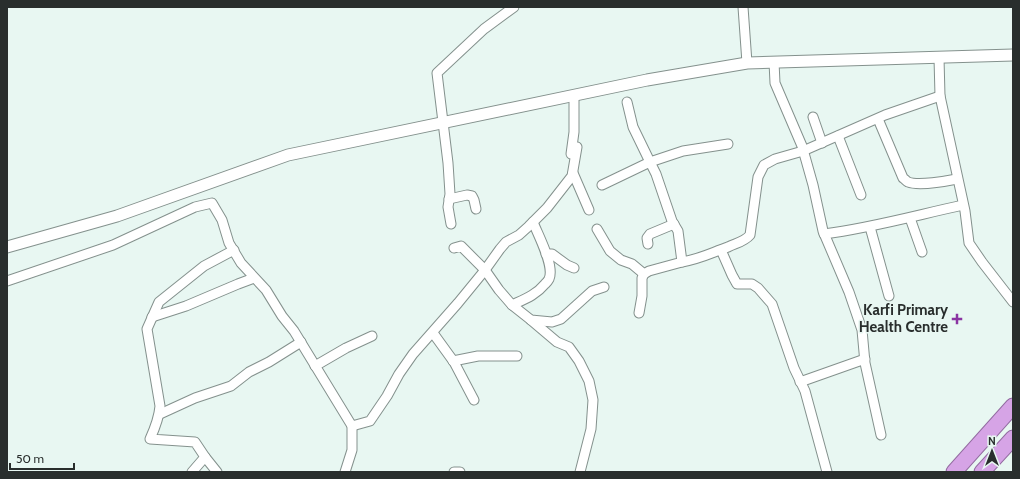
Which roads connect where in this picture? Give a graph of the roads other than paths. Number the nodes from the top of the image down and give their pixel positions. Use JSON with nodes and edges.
{"nodes":[{"id":1,"x":514,"y":7,"type":"edge"},
{"id":2,"x":743,"y":7,"type":"edge"},
{"id":3,"x":1013,"y":55,"type":"edge"},
{"id":4,"x":940,"y":58,"type":"junction"},
{"id":5,"x":774,"y":62,"type":"junction"},
{"id":6,"x":747,"y":63,"type":"junction"},
{"id":7,"x":574,"y":96,"type":"junction"},
{"id":8,"x":940,"y":96,"type":"junction"},
{"id":9,"x":627,"y":102,"type":"dead end"},
{"id":10,"x":814,"y":117,"type":"dead end"},
{"id":11,"x":878,"y":119,"type":"junction"},
{"id":12,"x":443,"y":123,"type":"junction"},
{"id":13,"x":838,"y":136,"type":"junction"},
{"id":14,"x":822,"y":143,"type":"junction"},
{"id":15,"x":728,"y":144,"type":"dead end"},
{"id":16,"x":577,"y":147,"type":"dead end"},
{"id":17,"x":803,"y":151,"type":"junction"},
{"id":18,"x":570,"y":160,"type":"dead end"},
{"id":19,"x":650,"y":162,"type":"junction"},
{"id":20,"x":573,"y":173,"type":"junction"},
{"id":21,"x":957,"y":179,"type":"junction"},
{"id":22,"x":602,"y":185,"type":"dead end"},
{"id":23,"x":861,"y":195,"type":"dead end"},
{"id":24,"x":449,"y":199,"type":"junction"},
{"id":25,"x":964,"y":205,"type":"junction"},
{"id":26,"x":476,"y":209,"type":"dead end"},
{"id":27,"x":589,"y":210,"type":"dead end"},
{"id":28,"x":910,"y":218,"type":"junction"},
{"id":29,"x":533,"y":222,"type":"junction"},
{"id":30,"x":451,"y":224,"type":"dead end"},
{"id":31,"x":674,"y":224,"type":"junction"},
{"id":32,"x":870,"y":227,"type":"junction"},
{"id":33,"x":597,"y":228,"type":"dead end"},
{"id":34,"x":824,"y":234,"type":"junction"},
{"id":35,"x":648,"y":244,"type":"dead end"},
{"id":36,"x":7,"y":247,"type":"edge"},
{"id":37,"x":454,"y":248,"type":"dead end"},
{"id":38,"x":234,"y":250,"type":"junction"},
{"id":39,"x":721,"y":250,"type":"junction"},
{"id":40,"x":922,"y":252,"type":"dead end"},
{"id":41,"x":546,"y":254,"type":"junction"},
{"id":42,"x":682,"y":262,"type":"junction"},
{"id":43,"x":574,"y":268,"type":"dead end"},
{"id":44,"x":485,"y":270,"type":"junction"},
{"id":45,"x":644,"y":274,"type":"junction"},
{"id":46,"x":254,"y":278,"type":"junction"},
{"id":47,"x":7,"y":281,"type":"edge"},
{"id":48,"x":604,"y":287,"type":"dead end"},
{"id":49,"x":889,"y":296,"type":"dead end"},
{"id":50,"x":1013,"y":302,"type":"edge"},
{"id":51,"x":512,"y":305,"type":"junction"},
{"id":52,"x":639,"y":313,"type":"dead end"},
{"id":53,"x":152,"y":317,"type":"junction"},
{"id":54,"x":531,"y":320,"type":"junction"},
{"id":55,"x":433,"y":333,"type":"junction"},
{"id":56,"x":372,"y":336,"type":"dead end"},
{"id":57,"x":300,"y":342,"type":"junction"},
{"id":58,"x":517,"y":356,"type":"dead end"},
{"id":59,"x":865,"y":359,"type":"junction"},
{"id":60,"x":453,"y":361,"type":"junction"},
{"id":61,"x":315,"y":366,"type":"junction"},
{"id":62,"x":800,"y":382,"type":"junction"},
{"id":63,"x":474,"y":400,"type":"dead end"},
{"id":64,"x":1013,"y":406,"type":"edge"},
{"id":65,"x":160,"y":414,"type":"junction"},
{"id":66,"x":352,"y":426,"type":"junction"},
{"id":67,"x":881,"y":435,"type":"dead end"},
{"id":68,"x":1013,"y":438,"type":"edge"},
{"id":69,"x":204,"y":457,"type":"junction"},
{"id":70,"x":192,"y":472,"type":"edge"},
{"id":71,"x":217,"y":472,"type":"edge"},
{"id":72,"x":345,"y":472,"type":"edge"},
{"id":73,"x":454,"y":472,"type":"edge"},
{"id":74,"x":460,"y":472,"type":"edge"},
{"id":75,"x":580,"y":472,"type":"edge"},
{"id":76,"x":827,"y":472,"type":"edge"},
{"id":77,"x":954,"y":472,"type":"edge"},
{"id":78,"x":982,"y":472,"type":"edge"}],
"edges":[{"from":1,"to":12,"type":"street"},
{"from":2,"to":6,"type":"street"},
{"from":3,"to":4,"type":"street"},
{"from":4,"to":5,"type":"street"},
{"from":4,"to":8,"type":"street"},
{"from":5,"to":6,"type":"street"},
{"from":5,"to":17,"type":"street"},
{"from":6,"to":7,"type":"street"},
{"from":7,"to":12,"type":"street"},
{"from":7,"to":18,"type":"street"},
{"from":8,"to":11,"type":"street"},
{"from":8,"to":21,"type":"street"},
{"from":9,"to":19,"type":"street"},
{"from":10,"to":14,"type":"street"},
{"from":11,"to":13,"type":"street"},
{"from":11,"to":21,"type":"street"},
{"from":12,"to":24,"type":"street"},
{"from":12,"to":36,"type":"street"},
{"from":13,"to":14,"type":"street"},
{"from":13,"to":23,"type":"street"},
{"from":14,"to":17,"type":"street"},
{"from":15,"to":19,"type":"street"},
{"from":16,"to":20,"type":"street"},
{"from":17,"to":34,"type":"street"},
{"from":17,"to":39,"type":"street"},
{"from":19,"to":22,"type":"street"},
{"from":19,"to":31,"type":"street"},
{"from":20,"to":27,"type":"street"},
{"from":20,"to":29,"type":"street"},
{"from":21,"to":25,"type":"street"},
{"from":24,"to":26,"type":"street"},
{"from":24,"to":30,"type":"street"},
{"from":25,"to":28,"type":"street"},
{"from":25,"to":50,"type":"street"},
{"from":28,"to":32,"type":"street"},
{"from":28,"to":40,"type":"street"},
{"from":29,"to":41,"type":"street"},
{"from":29,"to":44,"type":"street"},
{"from":31,"to":35,"type":"street"},
{"from":31,"to":42,"type":"street"},
{"from":32,"to":34,"type":"street"},
{"from":32,"to":49,"type":"street"},
{"from":33,"to":45,"type":"street"},
{"from":34,"to":59,"type":"street"},
{"from":37,"to":44,"type":"street"},
{"from":38,"to":46,"type":"street"},
{"from":38,"to":47,"type":"street"},
{"from":38,"to":53,"type":"street"},
{"from":39,"to":42,"type":"street"},
{"from":39,"to":62,"type":"street"},
{"from":41,"to":43,"type":"street"},
{"from":41,"to":51,"type":"street"},
{"from":42,"to":45,"type":"street"},
{"from":44,"to":51,"type":"street"},
{"from":44,"to":55,"type":"street"},
{"from":45,"to":52,"type":"street"},
{"from":46,"to":53,"type":"street"},
{"from":46,"to":57,"type":"street"},
{"from":48,"to":54,"type":"street"},
{"from":51,"to":54,"type":"street"},
{"from":53,"to":65,"type":"street"},
{"from":54,"to":75,"type":"street"},
{"from":55,"to":60,"type":"street"},
{"from":55,"to":66,"type":"street"},
{"from":56,"to":61,"type":"street"},
{"from":57,"to":61,"type":"street"},
{"from":57,"to":65,"type":"street"},
{"from":58,"to":60,"type":"street"},
{"from":59,"to":62,"type":"street"},
{"from":59,"to":67,"type":"street"},
{"from":60,"to":63,"type":"street"},
{"from":61,"to":66,"type":"street"},
{"from":62,"to":76,"type":"street"},
{"from":64,"to":77,"type":"highway"},
{"from":65,"to":69,"type":"street"},
{"from":66,"to":72,"type":"street"},
{"from":68,"to":78,"type":"highway"},
{"from":69,"to":70,"type":"street"},
{"from":69,"to":71,"type":"street"},
{"from":73,"to":74,"type":"street"}]}
